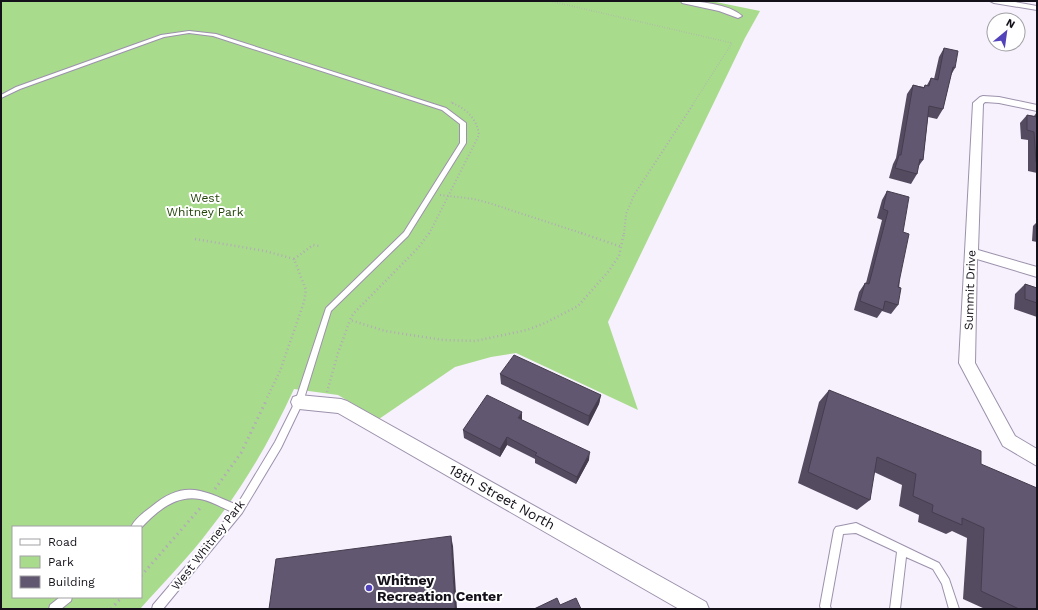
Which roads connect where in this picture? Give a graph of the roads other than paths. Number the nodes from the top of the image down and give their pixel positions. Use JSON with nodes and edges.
{"nodes":[{"id":1,"x":685,"y":1,"type":"edge"},
{"id":2,"x":994,"y":1,"type":"edge"},
{"id":3,"x":1037,"y":8,"type":"edge"},
{"id":4,"x":738,"y":16,"type":"dead end"},
{"id":5,"x":1,"y":97,"type":"edge"},
{"id":6,"x":1037,"y":108,"type":"edge"},
{"id":7,"x":971,"y":253,"type":"junction"},
{"id":8,"x":1037,"y":272,"type":"edge"},
{"id":9,"x":300,"y":402,"type":"junction"},
{"id":10,"x":1037,"y":458,"type":"edge"},
{"id":11,"x":239,"y":510,"type":"junction"},
{"id":12,"x":137,"y":526,"type":"edge"},
{"id":13,"x":902,"y":550,"type":"junction"},
{"id":14,"x":66,"y":598,"type":"edge"},
{"id":15,"x":54,"y":609,"type":"edge"},
{"id":16,"x":157,"y":609,"type":"edge"},
{"id":17,"x":699,"y":609,"type":"edge"},
{"id":18,"x":826,"y":609,"type":"edge"},
{"id":19,"x":896,"y":609,"type":"edge"},
{"id":20,"x":954,"y":609,"type":"edge"}],
"edges":[{"from":1,"to":4,"type":"street"},
{"from":2,"to":3,"type":"street"},
{"from":5,"to":9,"type":"lane","name":"West Whitney Park"},
{"from":6,"to":7,"type":"street","name":"Summit Drive"},
{"from":7,"to":8,"type":"street"},
{"from":7,"to":10,"type":"street","name":"Summit Drive"},
{"from":9,"to":11,"type":"lane","name":"West Whitney Park"},
{"from":9,"to":17,"type":"street","name":"18th Street North"},
{"from":11,"to":12,"type":"lane"},
{"from":11,"to":16,"type":"lane","name":"West Whitney Park"},
{"from":13,"to":18,"type":"lane"},
{"from":13,"to":19,"type":"lane"},
{"from":13,"to":20,"type":"lane"},
{"from":14,"to":15,"type":"lane"}]}
